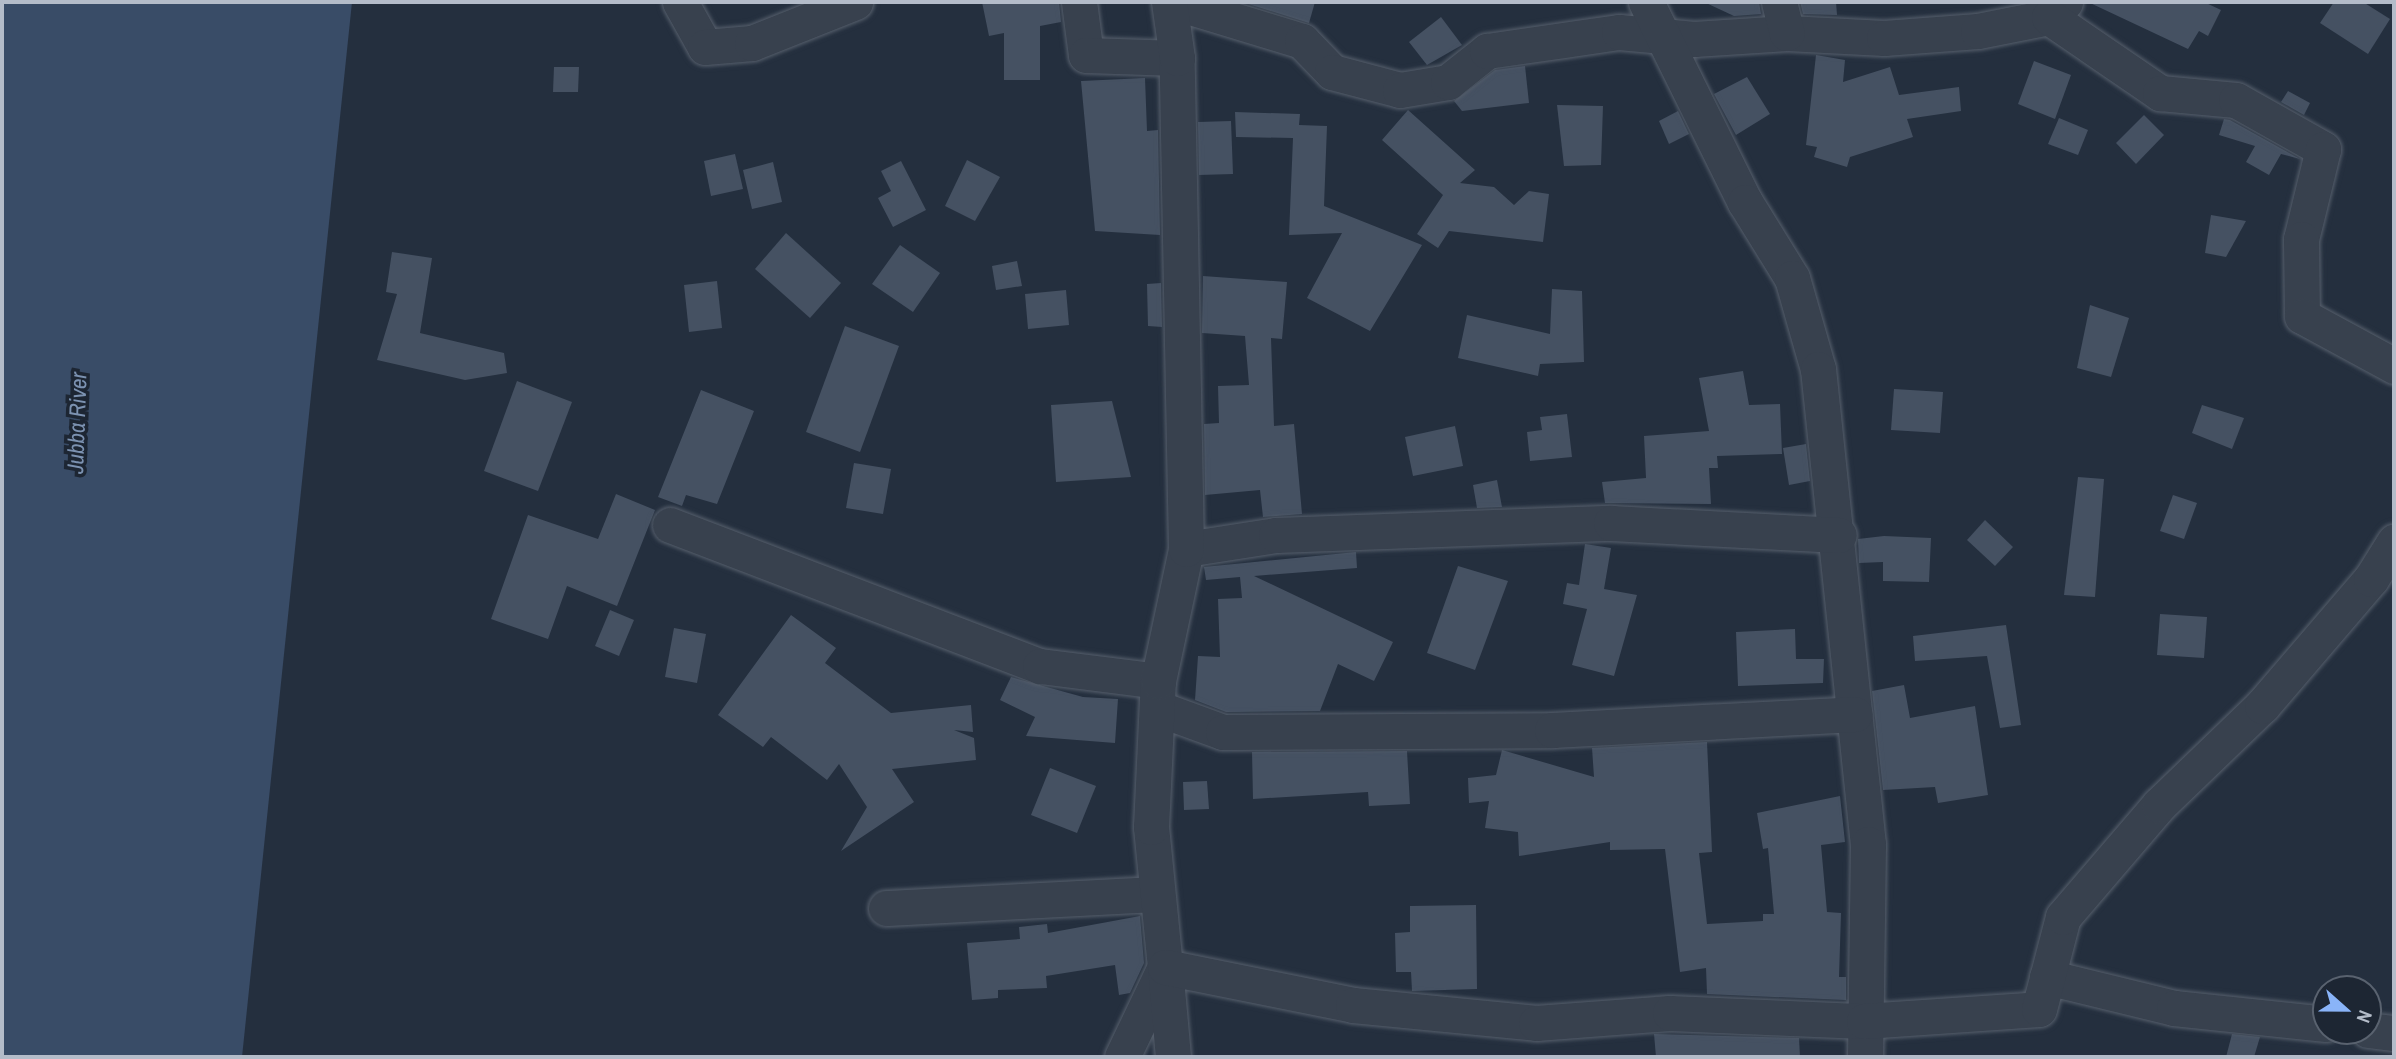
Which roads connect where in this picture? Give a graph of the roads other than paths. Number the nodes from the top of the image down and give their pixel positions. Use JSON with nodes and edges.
{"nodes":[{"id":1,"x":680,"y":2,"type":"edge"},
{"id":2,"x":855,"y":2,"type":"edge"},
{"id":3,"x":1079,"y":2,"type":"edge"},
{"id":4,"x":1171,"y":2,"type":"edge"},
{"id":5,"x":1646,"y":2,"type":"edge"},
{"id":6,"x":2057,"y":10,"type":"edge"},
{"id":7,"x":1783,"y":17,"type":"edge"},
{"id":8,"x":1662,"y":36,"type":"junction"},
{"id":9,"x":1177,"y":58,"type":"junction"},
{"id":10,"x":2394,"y":366,"type":"edge"},
{"id":11,"x":670,"y":525,"type":"dead end"},
{"id":12,"x":1839,"y":535,"type":"junction"},
{"id":13,"x":2394,"y":542,"type":"edge"},
{"id":14,"x":1186,"y":549,"type":"junction"},
{"id":15,"x":1158,"y":695,"type":"junction"},
{"id":16,"x":1855,"y":714,"type":"junction"},
{"id":17,"x":1157,"y":894,"type":"junction"},
{"id":18,"x":886,"y":908,"type":"dead end"},
{"id":19,"x":1165,"y":967,"type":"junction"},
{"id":20,"x":2047,"y":977,"type":"junction"},
{"id":21,"x":1864,"y":1021,"type":"junction"},
{"id":22,"x":2312,"y":1023,"type":"edge"},
{"id":23,"x":1122,"y":1057,"type":"edge"},
{"id":24,"x":1173,"y":1057,"type":"edge"},
{"id":25,"x":1865,"y":1057,"type":"edge"}],
"edges":[{"from":1,"to":2,"type":"street"},
{"from":3,"to":9,"type":"street"},
{"from":4,"to":8,"type":"street"},
{"from":4,"to":9,"type":"street"},
{"from":5,"to":8,"type":"street"},
{"from":6,"to":7,"type":"street"},
{"from":6,"to":10,"type":"street"},
{"from":7,"to":8,"type":"street"},
{"from":8,"to":12,"type":"street"},
{"from":9,"to":14,"type":"street"},
{"from":11,"to":15,"type":"street"},
{"from":12,"to":14,"type":"street"},
{"from":12,"to":16,"type":"street"},
{"from":13,"to":20,"type":"street"},
{"from":14,"to":15,"type":"street"},
{"from":15,"to":16,"type":"street"},
{"from":15,"to":17,"type":"street"},
{"from":16,"to":21,"type":"street"},
{"from":17,"to":18,"type":"street"},
{"from":17,"to":19,"type":"street"},
{"from":19,"to":21,"type":"street"},
{"from":19,"to":23,"type":"street"},
{"from":19,"to":24,"type":"street"},
{"from":20,"to":21,"type":"street"},
{"from":20,"to":22,"type":"street"},
{"from":21,"to":25,"type":"street"}]}
